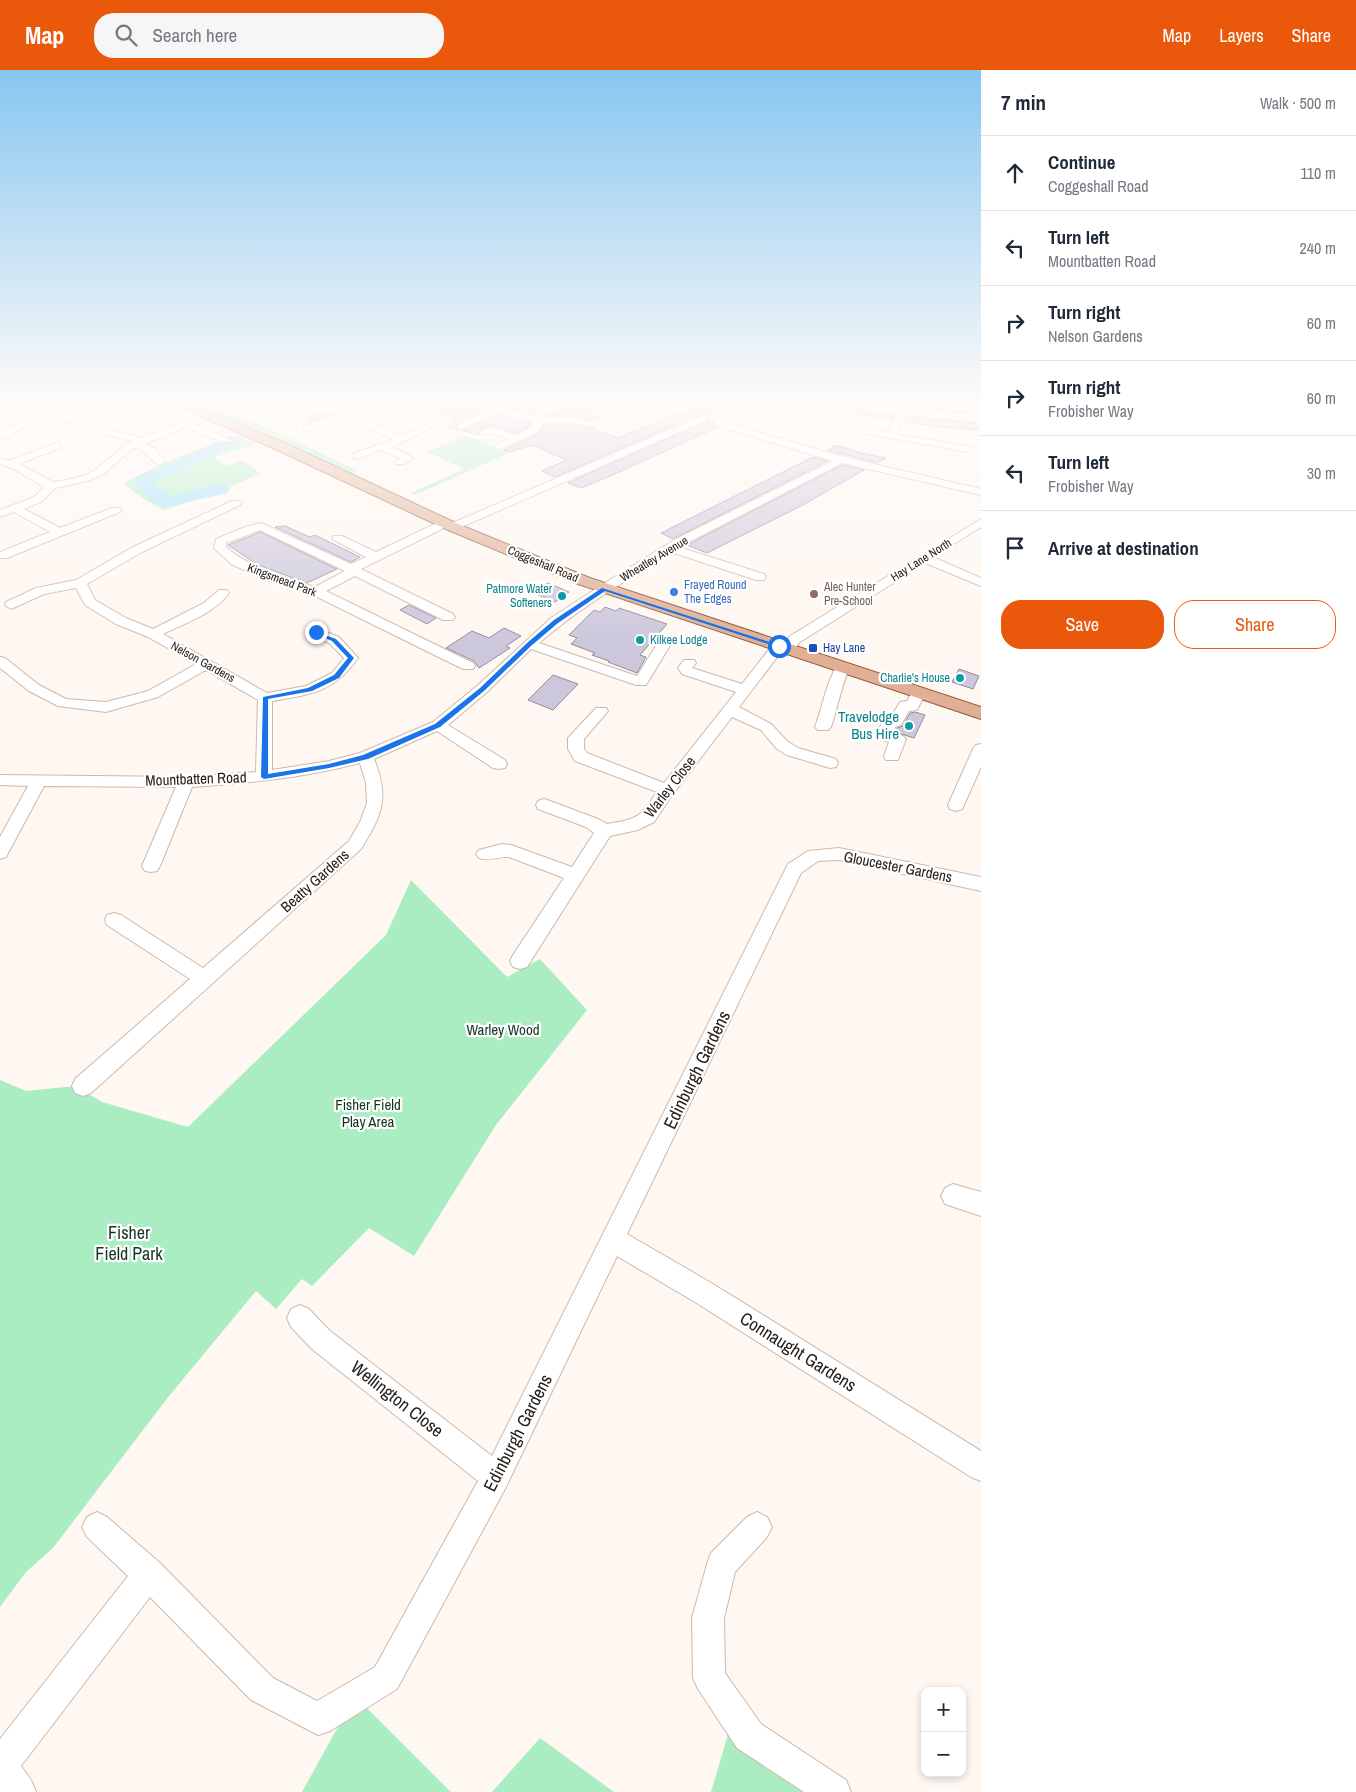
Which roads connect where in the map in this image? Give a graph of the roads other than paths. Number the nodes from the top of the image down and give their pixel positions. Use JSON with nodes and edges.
{"nodes":[{"id":1,"x":46,"y":482,"type":"edge"},
{"id":2,"x":68,"y":482,"type":"edge"},
{"id":3,"x":358,"y":482,"type":"edge"},
{"id":4,"x":553,"y":482,"type":"edge"},
{"id":5,"x":798,"y":482,"type":"edge"},
{"id":6,"x":939,"y":482,"type":"edge"},
{"id":7,"x":51,"y":486,"type":"junction"},
{"id":8,"x":981,"y":492,"type":"edge"},
{"id":9,"x":102,"y":502,"type":"dead end"},
{"id":10,"x":236,"y":503,"type":"dead end"},
{"id":11,"x":16,"y":509,"type":"junction"},
{"id":12,"x":116,"y":510,"type":"junction"},
{"id":13,"x":0,"y":514,"type":"edge"},
{"id":14,"x":126,"y":516,"type":"dead end"},
{"id":15,"x":981,"y":522,"type":"edge"},
{"id":16,"x":449,"y":525,"type":"junction"},
{"id":17,"x":58,"y":532,"type":"junction"},
{"id":18,"x":338,"y":538,"type":"dead end"},
{"id":19,"x":670,"y":548,"type":"junction"},
{"id":20,"x":3,"y":555,"type":"dead end"},
{"id":21,"x":376,"y":556,"type":"junction"},
{"id":22,"x":924,"y":558,"type":"junction"},
{"id":23,"x":353,"y":570,"type":"junction"},
{"id":24,"x":760,"y":577,"type":"dead end"},
{"id":25,"x":981,"y":582,"type":"edge"},
{"id":26,"x":80,"y":583,"type":"junction"},
{"id":27,"x":604,"y":589,"type":"junction"},
{"id":28,"x":315,"y":592,"type":"junction"},
{"id":29,"x":223,"y":593,"type":"dead end"},
{"id":30,"x":11,"y":605,"type":"dead end"},
{"id":31,"x":448,"y":617,"type":"dead end"},
{"id":32,"x":316,"y":632,"type":"dead end"},
{"id":33,"x":153,"y":634,"type":"junction"},
{"id":34,"x":667,"y":639,"type":"dead end"},
{"id":35,"x":529,"y":644,"type":"junction"},
{"id":36,"x":783,"y":648,"type":"junction"},
{"id":37,"x":0,"y":661,"type":"edge"},
{"id":38,"x":689,"y":663,"type":"dead end"},
{"id":39,"x":206,"y":664,"type":"junction"},
{"id":40,"x":468,"y":666,"type":"dead end"},
{"id":41,"x":843,"y":667,"type":"junction"},
{"id":42,"x":745,"y":690,"type":"junction"},
{"id":43,"x":919,"y":692,"type":"junction"},
{"id":44,"x":265,"y":698,"type":"junction"},
{"id":45,"x":732,"y":709,"type":"junction"},
{"id":46,"x":601,"y":711,"type":"dead end"},
{"id":47,"x":981,"y":712,"type":"edge"},
{"id":48,"x":438,"y":726,"type":"junction"},
{"id":49,"x":823,"y":726,"type":"dead end"},
{"id":50,"x":981,"y":749,"type":"edge"},
{"id":51,"x":892,"y":756,"type":"dead end"},
{"id":52,"x":365,"y":757,"type":"junction"},
{"id":53,"x":830,"y":763,"type":"dead end"},
{"id":54,"x":499,"y":764,"type":"dead end"},
{"id":55,"x":264,"y":777,"type":"junction"},
{"id":56,"x":0,"y":780,"type":"edge"},
{"id":57,"x":39,"y":781,"type":"junction"},
{"id":58,"x":186,"y":782,"type":"junction"},
{"id":59,"x":667,"y":790,"type":"junction"},
{"id":60,"x":956,"y":804,"type":"dead end"},
{"id":61,"x":544,"y":805,"type":"dead end"},
{"id":62,"x":604,"y":831,"type":"junction"},
{"id":63,"x":0,"y":853,"type":"edge"},
{"id":64,"x":485,"y":854,"type":"dead end"},
{"id":65,"x":814,"y":855,"type":"joint"},
{"id":66,"x":151,"y":866,"type":"dead end"},
{"id":67,"x":575,"y":875,"type":"junction"},
{"id":68,"x":981,"y":884,"type":"edge"},
{"id":69,"x":114,"y":920,"type":"dead end"},
{"id":70,"x":520,"y":961,"type":"dead end"},
{"id":71,"x":203,"y":978,"type":"junction"},
{"id":72,"x":83,"y":1086,"type":"dead end"},
{"id":73,"x":953,"y":1196,"type":"dead end"},
{"id":74,"x":981,"y":1204,"type":"edge"},
{"id":75,"x":614,"y":1240,"type":"junction"},
{"id":76,"x":300,"y":1318,"type":"dead end"},
{"id":77,"x":981,"y":1467,"type":"edge"},
{"id":78,"x":496,"y":1477,"type":"junction"},
{"id":79,"x":96,"y":1527,"type":"dead end"},
{"id":80,"x":757,"y":1527,"type":"dead end"},
{"id":81,"x":149,"y":1574,"type":"junction"},
{"id":82,"x":0,"y":1766,"type":"edge"},
{"id":83,"x":19,"y":1792,"type":"edge"},
{"id":84,"x":834,"y":1792,"type":"edge"}],
"edges":[{"from":1,"to":7,"type":"street"},
{"from":2,"to":7,"type":"street"},
{"from":3,"to":16,"type":"main road","name":"Coggeshall Road"},
{"from":4,"to":16,"type":"street"},
{"from":5,"to":19,"type":"street","name":"Wheatley Avenue"},
{"from":6,"to":8,"type":"street"},
{"from":7,"to":11,"type":"street"},
{"from":9,"to":12,"type":"street"},
{"from":10,"to":26,"type":"street"},
{"from":11,"to":13,"type":"street"},
{"from":11,"to":17,"type":"street"},
{"from":12,"to":14,"type":"street"},
{"from":12,"to":17,"type":"street"},
{"from":15,"to":22,"type":"street","name":"Hay Lane North"},
{"from":16,"to":21,"type":"street"},
{"from":16,"to":27,"type":"main road","name":"Coggeshall Road"},
{"from":17,"to":20,"type":"street"},
{"from":18,"to":21,"type":"street"},
{"from":19,"to":24,"type":"street"},
{"from":19,"to":27,"type":"street","name":"Wheatley Avenue"},
{"from":21,"to":23,"type":"street"},
{"from":22,"to":25,"type":"street"},
{"from":22,"to":36,"type":"street","name":"Hay Lane North"},
{"from":23,"to":28,"type":"street"},
{"from":23,"to":28,"type":"street","name":"Kingsmead Park"},
{"from":23,"to":31,"type":"street"},
{"from":26,"to":30,"type":"street"},
{"from":26,"to":33,"type":"street","name":"Nelson Gardens"},
{"from":27,"to":35,"type":"street","name":"Mountbatten Road"},
{"from":27,"to":36,"type":"main road","name":"Coggeshall Road"},
{"from":28,"to":40,"type":"street","name":"Kingsmead Park"},
{"from":29,"to":33,"type":"street"},
{"from":32,"to":44,"type":"street"},
{"from":33,"to":39,"type":"street","name":"Nelson Gardens"},
{"from":34,"to":35,"type":"street"},
{"from":35,"to":48,"type":"street","name":"Mountbatten Road"},
{"from":36,"to":41,"type":"main road","name":"Coggeshall Road"},
{"from":36,"to":42,"type":"street","name":"Warley Close"},
{"from":37,"to":39,"type":"street"},
{"from":38,"to":42,"type":"street"},
{"from":39,"to":44,"type":"street","name":"Nelson Gardens"},
{"from":41,"to":43,"type":"main road","name":"Coggeshall Road"},
{"from":41,"to":49,"type":"street"},
{"from":42,"to":45,"type":"street","name":"Warley Close"},
{"from":43,"to":47,"type":"main road","name":"Coggeshall Road"},
{"from":43,"to":51,"type":"street"},
{"from":44,"to":55,"type":"street"},
{"from":45,"to":53,"type":"street"},
{"from":45,"to":59,"type":"street","name":"Warley Close"},
{"from":46,"to":59,"type":"street"},
{"from":48,"to":52,"type":"street","name":"Mountbatten Road"},
{"from":48,"to":54,"type":"street"},
{"from":50,"to":60,"type":"street"},
{"from":52,"to":55,"type":"street","name":"Mountbatten Road"},
{"from":52,"to":71,"type":"street","name":"Beatty Gardens"},
{"from":55,"to":58,"type":"street","name":"Mountbatten Road"},
{"from":56,"to":57,"type":"street","name":"Mountbatten Road"},
{"from":57,"to":58,"type":"street","name":"Mountbatten Road"},
{"from":57,"to":63,"type":"street"},
{"from":58,"to":66,"type":"street"},
{"from":59,"to":62,"type":"street","name":"Warley Close"},
{"from":61,"to":62,"type":"street"},
{"from":62,"to":67,"type":"street"},
{"from":64,"to":67,"type":"street"},
{"from":65,"to":68,"type":"street","name":"Gloucester Gardens"},
{"from":65,"to":75,"type":"street","name":"Edinburgh Gardens"},
{"from":67,"to":70,"type":"street"},
{"from":69,"to":71,"type":"street"},
{"from":71,"to":72,"type":"street","name":"Beatty Gardens"},
{"from":73,"to":74,"type":"street"},
{"from":75,"to":77,"type":"street","name":"Connaught Gardens"},
{"from":75,"to":78,"type":"street","name":"Edinburgh Gardens"},
{"from":76,"to":78,"type":"street","name":"Wellington Close"},
{"from":78,"to":81,"type":"street","name":"Edinburgh Gardens"},
{"from":79,"to":81,"type":"street","name":"Edinburgh Gardens"},
{"from":80,"to":84,"type":"street"},
{"from":81,"to":82,"type":"street"},
{"from":82,"to":83,"type":"street"}]}
